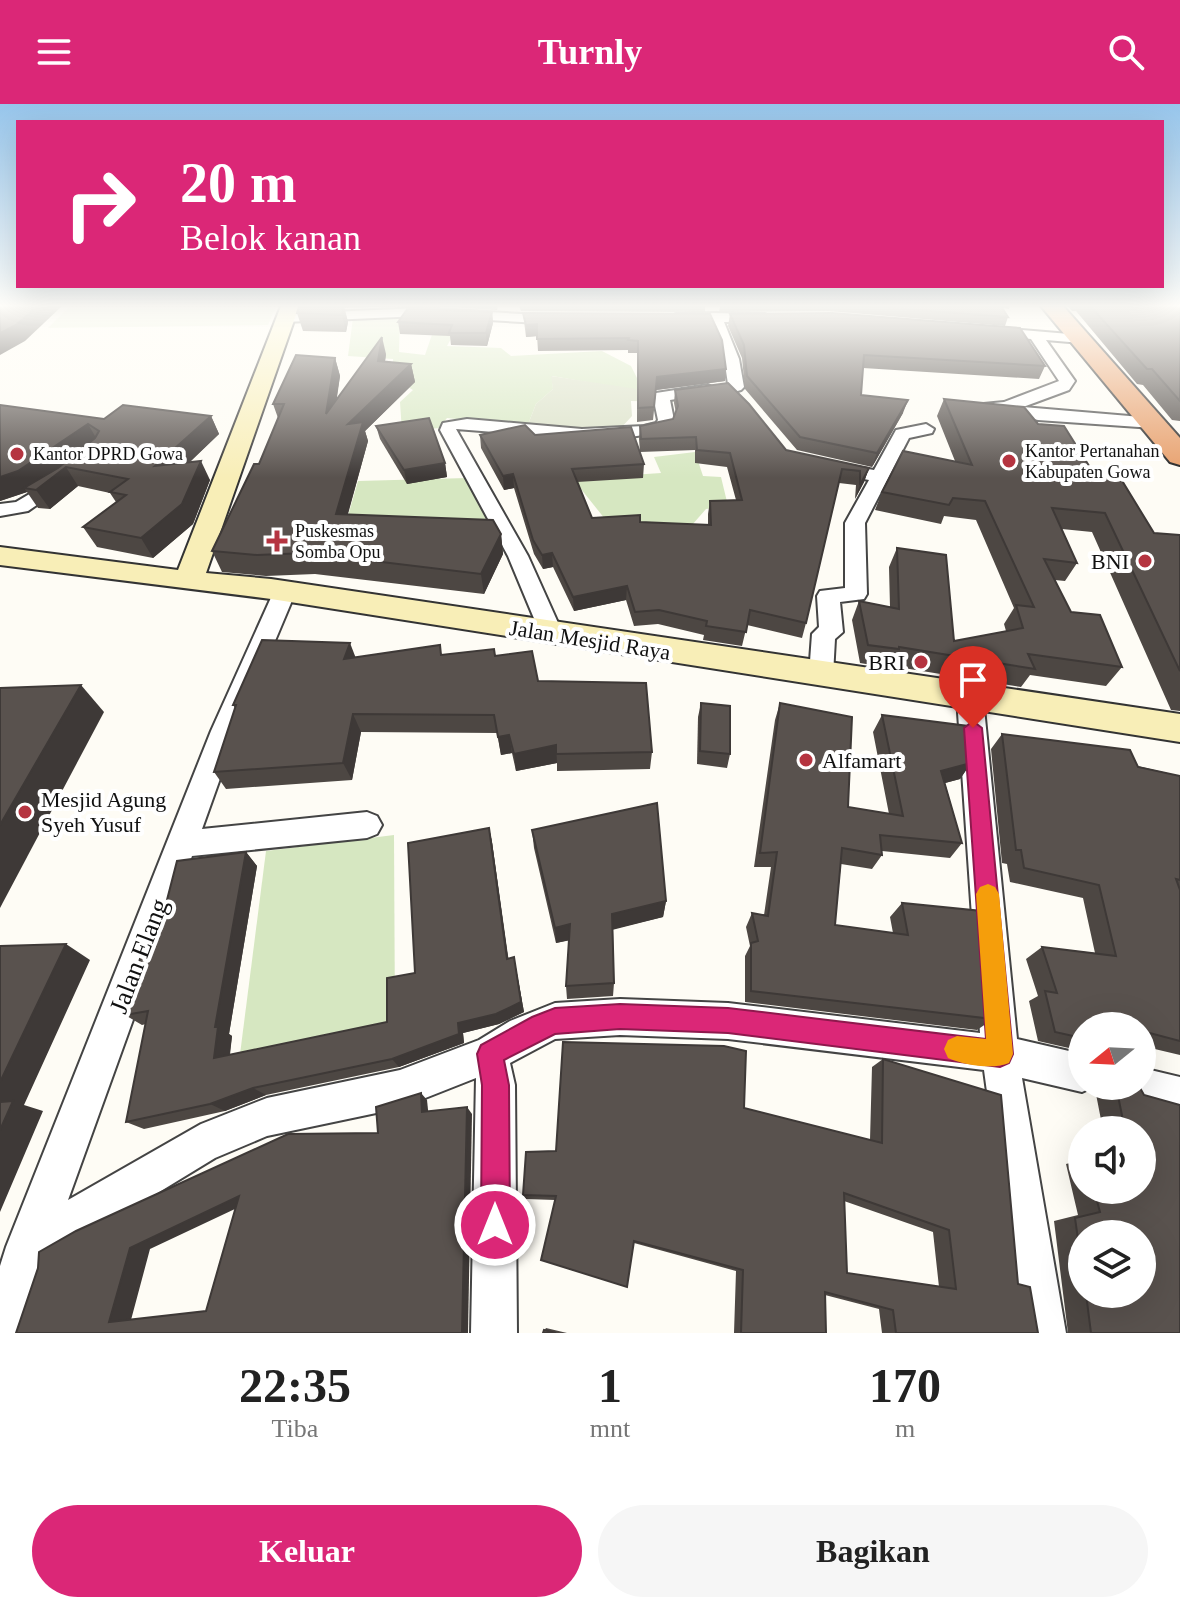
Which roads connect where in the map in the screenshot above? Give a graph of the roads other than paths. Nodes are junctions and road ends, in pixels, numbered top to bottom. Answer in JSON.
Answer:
{"nodes":[{"id":1,"x":269,"y":363,"type":"edge"},
{"id":2,"x":733,"y":363,"type":"edge"},
{"id":3,"x":1055,"y":363,"type":"edge"},
{"id":4,"x":1099,"y":363,"type":"edge"},
{"id":5,"x":731,"y":388,"type":"junction"},
{"id":6,"x":747,"y":404,"type":"edge"},
{"id":7,"x":1006,"y":407,"type":"junction"},
{"id":8,"x":960,"y":409,"type":"edge"},
{"id":9,"x":1143,"y":423,"type":"junction"},
{"id":10,"x":926,"y":429,"type":"dead end"},
{"id":11,"x":1180,"y":456,"type":"edge"},
{"id":12,"x":818,"y":465,"type":"edge"},
{"id":13,"x":75,"y":469,"type":"edge"},
{"id":14,"x":881,"y":477,"type":"junction"},
{"id":15,"x":0,"y":510,"type":"edge"},
{"id":16,"x":0,"y":556,"type":"edge"},
{"id":17,"x":189,"y":579,"type":"junction"},
{"id":18,"x":285,"y":591,"type":"junction"},
{"id":19,"x":551,"y":634,"type":"junction"},
{"id":20,"x":821,"y":675,"type":"junction"},
{"id":21,"x":970,"y":698,"type":"junction"},
{"id":22,"x":1180,"y":728,"type":"edge"},
{"id":23,"x":367,"y":825,"type":"dead end"},
{"id":24,"x":182,"y":844,"type":"junction"},
{"id":25,"x":490,"y":1054,"type":"junction"},
{"id":26,"x":1000,"y":1054,"type":"junction"},
{"id":27,"x":1068,"y":1070,"type":"edge"},
{"id":28,"x":1156,"y":1090,"type":"edge"},
{"id":29,"x":1180,"y":1096,"type":"edge"},
{"id":30,"x":28,"y":1247,"type":"junction"},
{"id":31,"x":0,"y":1324,"type":"edge"},
{"id":32,"x":494,"y":1333,"type":"edge"},
{"id":33,"x":1043,"y":1333,"type":"edge"}],
"edges":[{"from":1,"to":17,"type":"street"},
{"from":2,"to":5,"type":"street"},
{"from":3,"to":7,"type":"street"},
{"from":4,"to":9,"type":"highway"},
{"from":5,"to":6,"type":"street"},
{"from":5,"to":19,"type":"street"},
{"from":7,"to":8,"type":"street"},
{"from":7,"to":9,"type":"street"},
{"from":9,"to":11,"type":"highway"},
{"from":10,"to":14,"type":"street"},
{"from":12,"to":14,"type":"street"},
{"from":13,"to":15,"type":"street"},
{"from":14,"to":20,"type":"street"},
{"from":16,"to":17,"type":"street","name":"Jalan Mesjid Raya"},
{"from":17,"to":18,"type":"street","name":"Jalan Mesjid Raya"},
{"from":18,"to":19,"type":"street","name":"Jalan Mesjid Raya"},
{"from":18,"to":24,"type":"street","name":"Jalan Elang"},
{"from":19,"to":20,"type":"street","name":"Jalan Mesjid Raya"},
{"from":20,"to":21,"type":"street","name":"Jalan Mesjid Raya"},
{"from":21,"to":22,"type":"street","name":"Jalan Mesjid Raya"},
{"from":21,"to":26,"type":"street"},
{"from":23,"to":24,"type":"street"},
{"from":24,"to":30,"type":"street","name":"Jalan Elang"},
{"from":25,"to":26,"type":"street"},
{"from":25,"to":30,"type":"street"},
{"from":25,"to":32,"type":"street"},
{"from":26,"to":27,"type":"street"},
{"from":26,"to":33,"type":"street"},
{"from":28,"to":29,"type":"street"},
{"from":30,"to":31,"type":"street","name":"Jalan Elang"}]}
